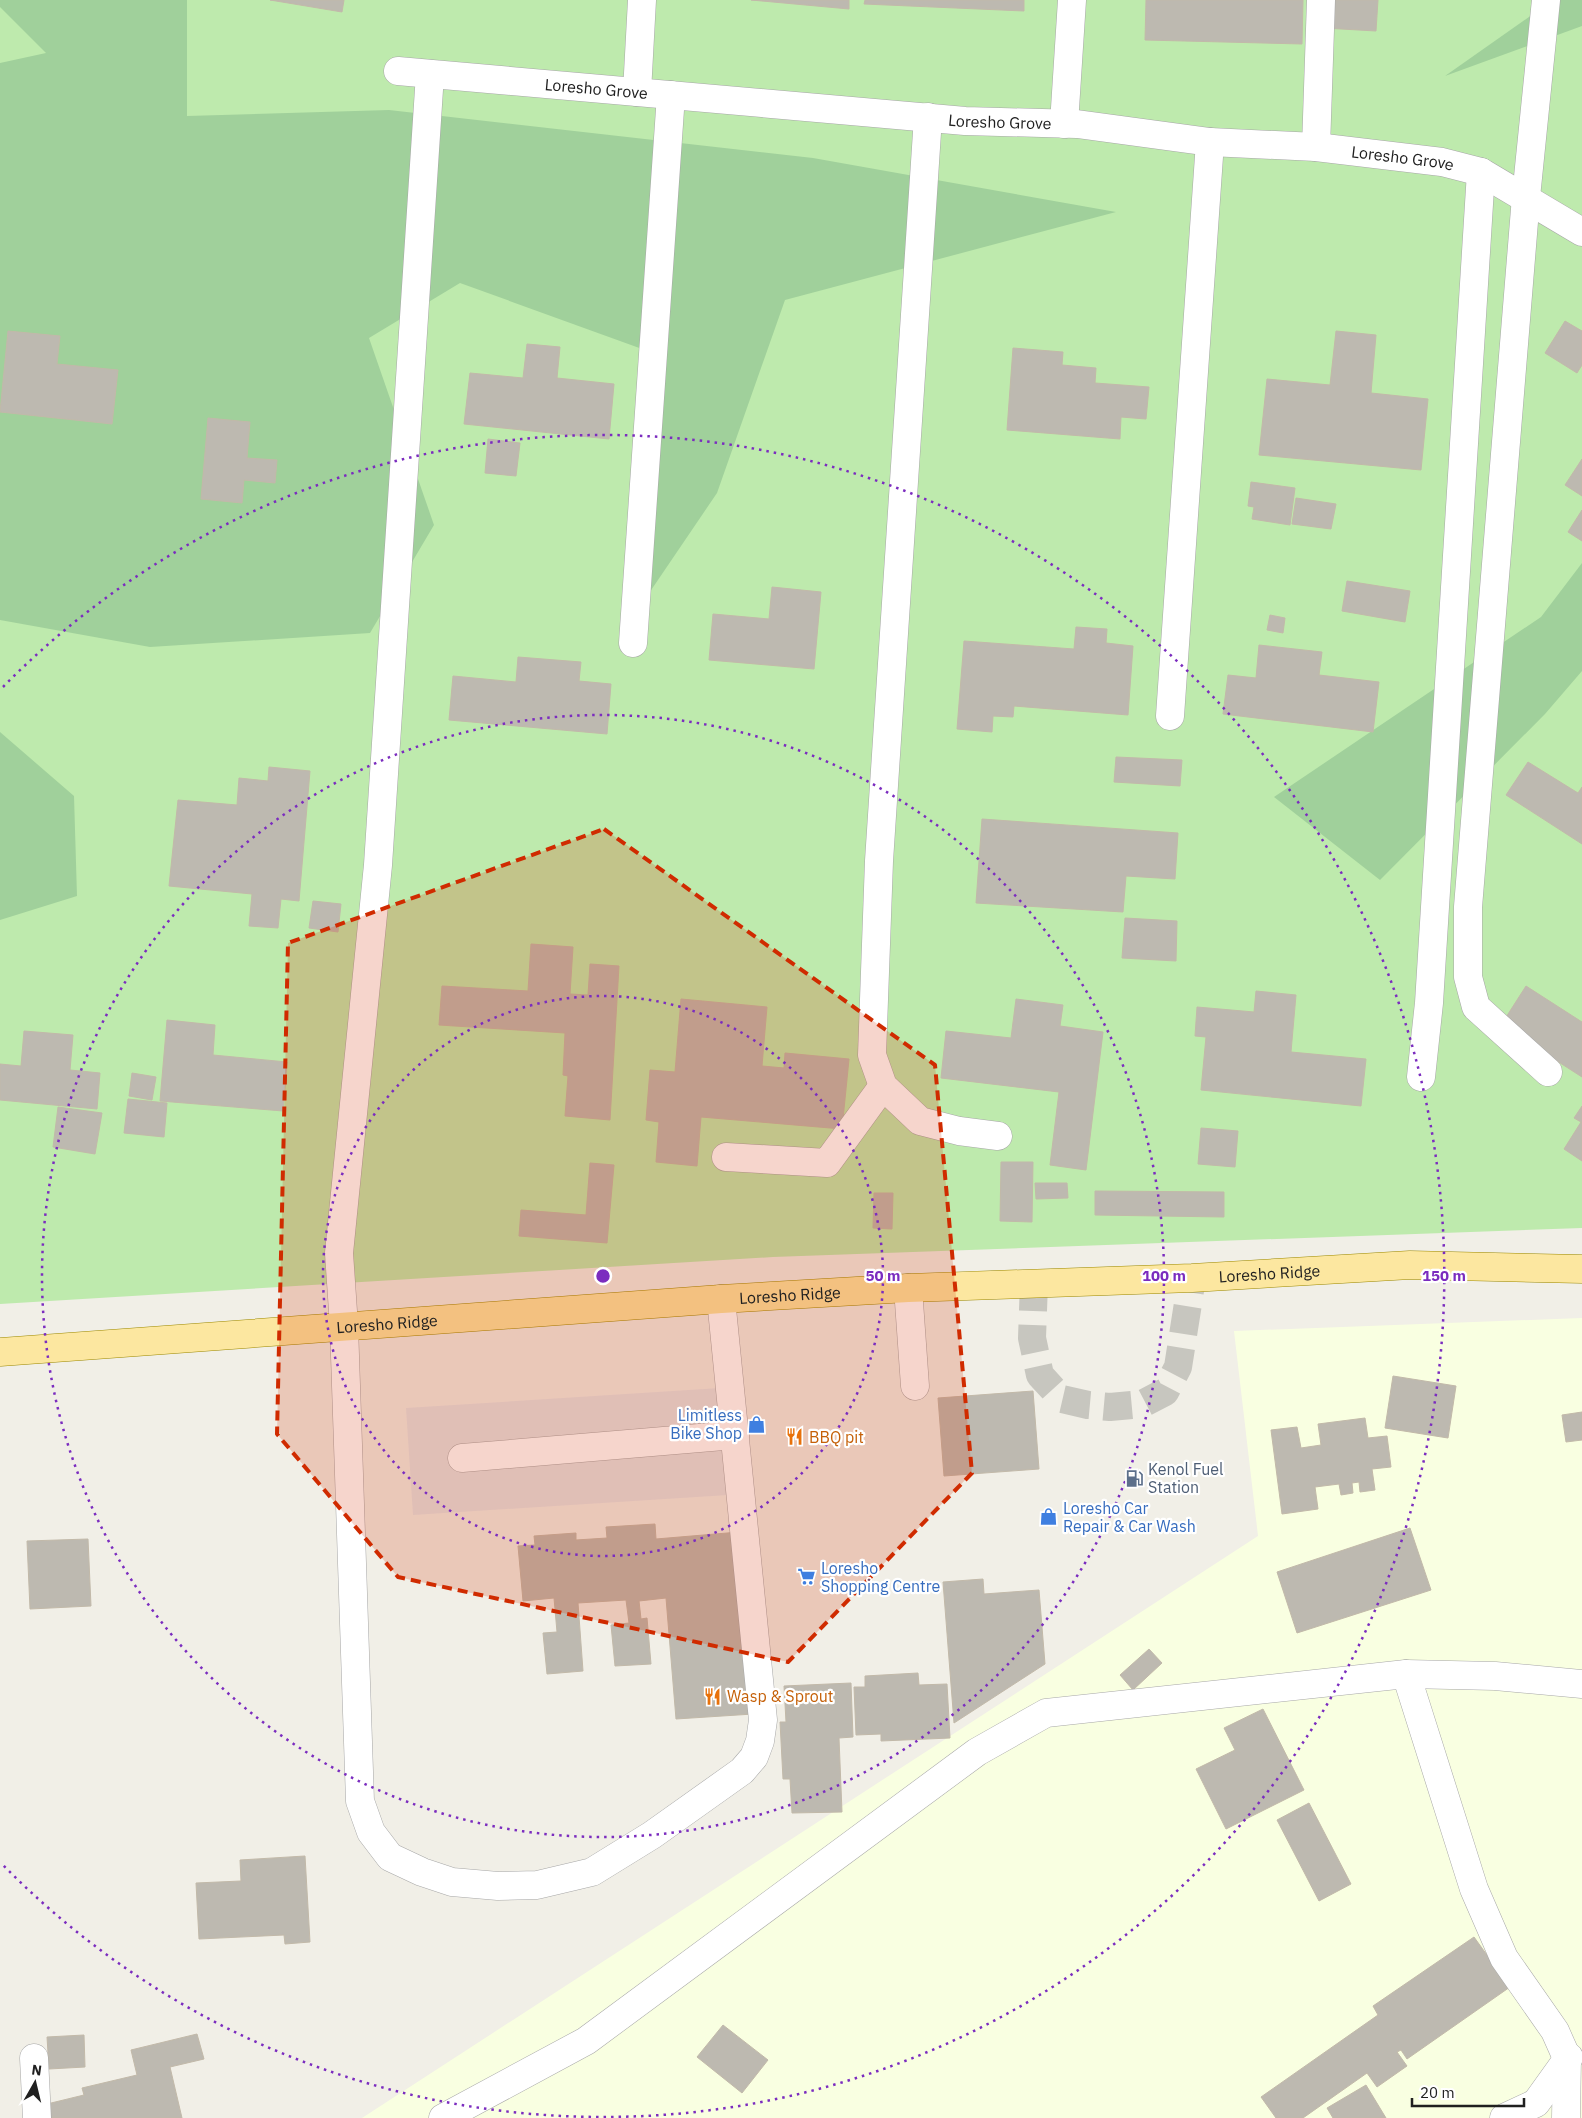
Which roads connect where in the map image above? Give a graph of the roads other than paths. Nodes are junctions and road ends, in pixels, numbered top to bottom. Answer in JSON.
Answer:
{"nodes":[{"id":1,"x":642,"y":0,"type":"edge"},
{"id":2,"x":1072,"y":0,"type":"edge"},
{"id":3,"x":1084,"y":0,"type":"edge"},
{"id":4,"x":1321,"y":0,"type":"edge"},
{"id":5,"x":1546,"y":0,"type":"edge"},
{"id":6,"x":398,"y":71,"type":"dead end"},
{"id":7,"x":430,"y":74,"type":"junction"},
{"id":8,"x":637,"y":92,"type":"junction"},
{"id":9,"x":672,"y":94,"type":"junction"},
{"id":10,"x":928,"y":117,"type":"junction"},
{"id":11,"x":1071,"y":124,"type":"junction"},
{"id":12,"x":1210,"y":142,"type":"junction"},
{"id":13,"x":1316,"y":147,"type":"junction"},
{"id":14,"x":1481,"y":172,"type":"junction"},
{"id":15,"x":1526,"y":197,"type":"junction"},
{"id":16,"x":1582,"y":232,"type":"edge"},
{"id":17,"x":633,"y":643,"type":"dead end"},
{"id":18,"x":1170,"y":716,"type":"dead end"},
{"id":19,"x":1548,"y":1072,"type":"dead end"},
{"id":20,"x":1421,"y":1076,"type":"dead end"},
{"id":21,"x":882,"y":1086,"type":"junction"},
{"id":22,"x":998,"y":1136,"type":"dead end"},
{"id":23,"x":726,"y":1157,"type":"dead end"},
{"id":24,"x":1582,"y":1269,"type":"edge"},
{"id":25,"x":908,"y":1288,"type":"junction"},
{"id":26,"x":722,"y":1299,"type":"junction"},
{"id":27,"x":344,"y":1326,"type":"junction"},
{"id":28,"x":0,"y":1352,"type":"edge"},
{"id":29,"x":915,"y":1386,"type":"dead end"},
{"id":30,"x":735,"y":1435,"type":"junction"},
{"id":31,"x":462,"y":1458,"type":"dead end"},
{"id":32,"x":1406,"y":1674,"type":"junction"},
{"id":33,"x":1582,"y":1684,"type":"edge"},
{"id":34,"x":1575,"y":2052,"type":"edge"},
{"id":35,"x":34,"y":2058,"type":"dead end"},
{"id":36,"x":37,"y":2118,"type":"edge"},
{"id":37,"x":443,"y":2118,"type":"edge"},
{"id":38,"x":1504,"y":2118,"type":"edge"},
{"id":39,"x":1566,"y":2118,"type":"edge"}],
"edges":[{"from":1,"to":8,"type":"street"},
{"from":2,"to":11,"type":"street"},
{"from":3,"to":11,"type":"street"},
{"from":4,"to":13,"type":"street"},
{"from":5,"to":15,"type":"street"},
{"from":6,"to":7,"type":"street","name":"Loresho Grove"},
{"from":7,"to":8,"type":"street","name":"Loresho Grove"},
{"from":7,"to":27,"type":"street"},
{"from":8,"to":9,"type":"street","name":"Loresho Grove"},
{"from":9,"to":10,"type":"street","name":"Loresho Grove"},
{"from":9,"to":17,"type":"street"},
{"from":10,"to":11,"type":"street","name":"Loresho Grove"},
{"from":10,"to":21,"type":"street"},
{"from":11,"to":12,"type":"street","name":"Loresho Grove"},
{"from":12,"to":13,"type":"street","name":"Loresho Grove"},
{"from":12,"to":18,"type":"street"},
{"from":13,"to":14,"type":"street","name":"Loresho Grove"},
{"from":14,"to":15,"type":"street","name":"Loresho Grove"},
{"from":14,"to":20,"type":"street"},
{"from":15,"to":16,"type":"street","name":"Loresho Grove"},
{"from":15,"to":19,"type":"street"},
{"from":21,"to":22,"type":"street"},
{"from":21,"to":23,"type":"street"},
{"from":24,"to":25,"type":"main road","name":"Loresho Ridge"},
{"from":25,"to":26,"type":"main road","name":"Loresho Ridge"},
{"from":25,"to":29,"type":"street"},
{"from":26,"to":27,"type":"main road","name":"Loresho Ridge"},
{"from":26,"to":30,"type":"street"},
{"from":27,"to":28,"type":"main road","name":"Loresho Ridge"},
{"from":27,"to":30,"type":"street"},
{"from":30,"to":31,"type":"street"},
{"from":32,"to":33,"type":"street"},
{"from":32,"to":34,"type":"street"},
{"from":32,"to":37,"type":"street"},
{"from":34,"to":38,"type":"street"},
{"from":34,"to":39,"type":"street"},
{"from":35,"to":36,"type":"street"}]}
